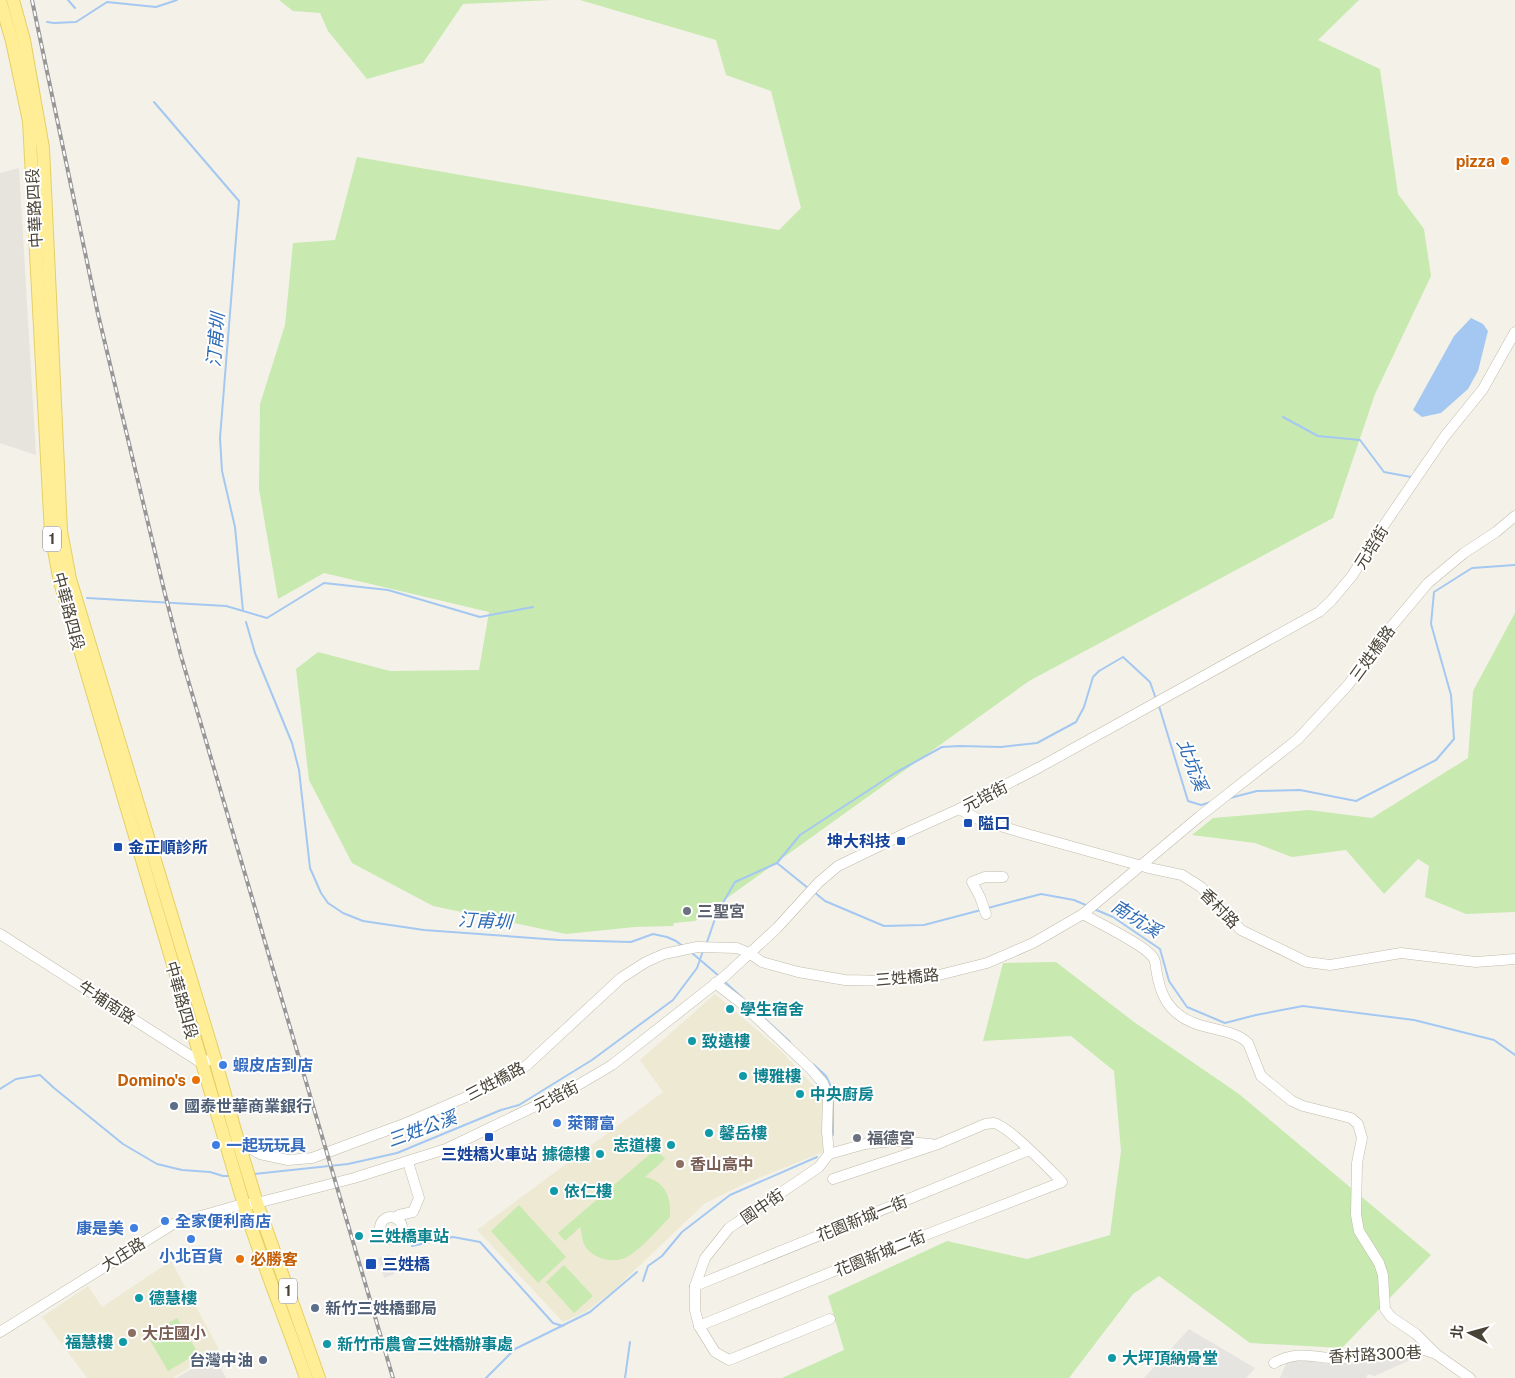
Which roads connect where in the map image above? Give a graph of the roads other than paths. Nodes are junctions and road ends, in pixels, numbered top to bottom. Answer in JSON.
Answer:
{"nodes":[{"id":1,"x":0,"y":0,"type":"edge"},
{"id":2,"x":13,"y":0,"type":"edge"},
{"id":3,"x":1515,"y":332,"type":"edge"},
{"id":4,"x":1515,"y":516,"type":"edge"},
{"id":5,"x":56,"y":533,"type":"junction"},
{"id":6,"x":960,"y":809,"type":"junction"},
{"id":7,"x":1141,"y":866,"type":"junction"},
{"id":8,"x":1003,"y":877,"type":"dead end"},
{"id":9,"x":986,"y":914,"type":"dead end"},
{"id":10,"x":1083,"y":914,"type":"junction"},
{"id":11,"x":0,"y":934,"type":"edge"},
{"id":12,"x":749,"y":953,"type":"junction"},
{"id":13,"x":1515,"y":959,"type":"edge"},
{"id":14,"x":715,"y":983,"type":"junction"},
{"id":15,"x":215,"y":1059,"type":"junction"},
{"id":16,"x":200,"y":1062,"type":"junction"},
{"id":17,"x":233,"y":1143,"type":"junction"},
{"id":18,"x":938,"y":1144,"type":"junction"},
{"id":19,"x":1029,"y":1150,"type":"junction"},
{"id":20,"x":829,"y":1154,"type":"junction"},
{"id":21,"x":408,"y":1162,"type":"junction"},
{"id":22,"x":833,"y":1179,"type":"dead end"},
{"id":23,"x":257,"y":1203,"type":"junction"},
{"id":24,"x":244,"y":1205,"type":"junction"},
{"id":25,"x":397,"y":1218,"type":"dead end"},
{"id":26,"x":695,"y":1286,"type":"junction"},
{"id":27,"x":830,"y":1319,"type":"dead end"},
{"id":28,"x":699,"y":1326,"type":"junction"},
{"id":29,"x":0,"y":1332,"type":"edge"},
{"id":30,"x":1416,"y":1334,"type":"junction"},
{"id":31,"x":1406,"y":1351,"type":"junction"},
{"id":32,"x":1436,"y":1354,"type":"junction"},
{"id":33,"x":1274,"y":1363,"type":"dead end"},
{"id":34,"x":306,"y":1378,"type":"edge"},
{"id":35,"x":319,"y":1378,"type":"edge"},
{"id":36,"x":1470,"y":1378,"type":"edge"}],
"edges":[{"from":1,"to":5,"type":"main road","name":"中華路四段","number":"1"},
{"from":2,"to":5,"type":"main road","name":"中華路四段","number":"1"},
{"from":3,"to":6,"type":"street","name":"元培街"},
{"from":4,"to":7,"type":"street","name":"三姓橋路"},
{"from":5,"to":15,"type":"main road","name":"中華路四段","number":"1"},
{"from":5,"to":16,"type":"main road","name":"中華路四段","number":"1"},
{"from":6,"to":7,"type":"street","name":"香村路"},
{"from":6,"to":12,"type":"street","name":"元培街"},
{"from":7,"to":10,"type":"street","name":"三姓橋路"},
{"from":7,"to":13,"type":"street","name":"香村路"},
{"from":8,"to":9,"type":"street"},
{"from":10,"to":12,"type":"street","name":"三姓橋路"},
{"from":10,"to":30,"type":"street"},
{"from":11,"to":16,"type":"street","name":"牛埔南路"},
{"from":12,"to":14,"type":"street","name":"元培街"},
{"from":12,"to":17,"type":"street","name":"三姓橋路"},
{"from":14,"to":20,"type":"street"},
{"from":14,"to":21,"type":"street","name":"元培街"},
{"from":15,"to":16,"type":"street"},
{"from":15,"to":17,"type":"main road","name":"中華路四段","number":"1"},
{"from":16,"to":17,"type":"main road","name":"中華路四段","number":"1"},
{"from":17,"to":23,"type":"main road","number":"1"},
{"from":17,"to":24,"type":"main road","number":"1"},
{"from":18,"to":19,"type":"street"},
{"from":18,"to":20,"type":"street"},
{"from":18,"to":22,"type":"street"},
{"from":19,"to":26,"type":"street","name":"花園新城一街"},
{"from":19,"to":28,"type":"street","name":"花園新城二街"},
{"from":20,"to":26,"type":"street","name":"國中街"},
{"from":21,"to":23,"type":"street","name":"元培街"},
{"from":21,"to":25,"type":"street"},
{"from":23,"to":24,"type":"street","name":"大庄路"},
{"from":23,"to":35,"type":"main road","number":"1"},
{"from":24,"to":29,"type":"street","name":"大庄路"},
{"from":24,"to":34,"type":"main road","number":"1"},
{"from":26,"to":28,"type":"street","name":"國中街"},
{"from":27,"to":28,"type":"street","name":"國中街"},
{"from":30,"to":31,"type":"street"},
{"from":30,"to":32,"type":"street"},
{"from":31,"to":32,"type":"street","name":"香村路300巷"},
{"from":31,"to":33,"type":"street","name":"香村路300巷"},
{"from":32,"to":36,"type":"street","name":"香村路300巷"}]}
